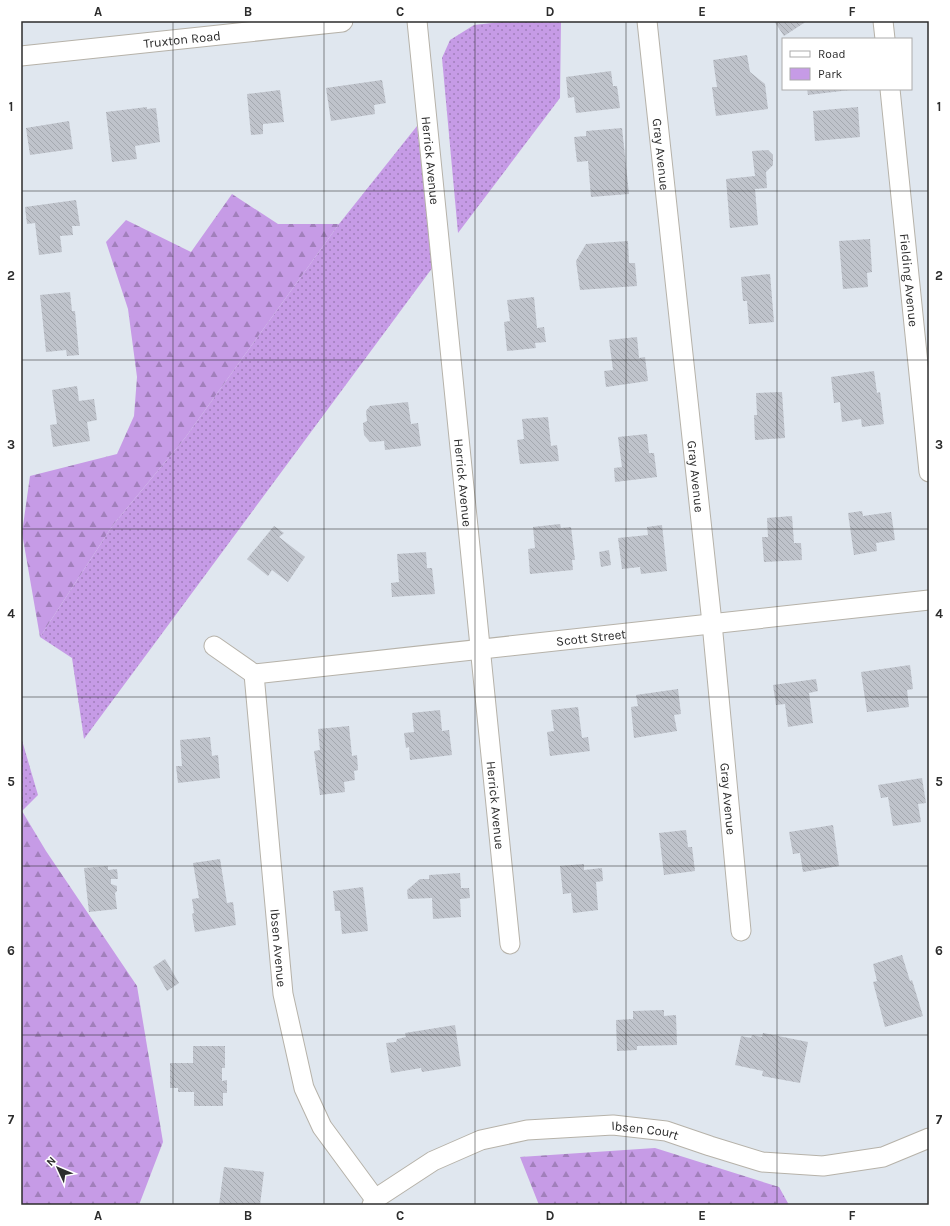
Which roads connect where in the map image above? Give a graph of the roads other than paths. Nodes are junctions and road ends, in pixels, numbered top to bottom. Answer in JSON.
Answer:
{"nodes":[{"id":1,"x":346,"y":21,"type":"edge"},
{"id":2,"x":417,"y":21,"type":"edge"},
{"id":3,"x":648,"y":21,"type":"edge"},
{"id":4,"x":883,"y":21,"type":"edge"},
{"id":5,"x":885,"y":38,"type":"edge"},
{"id":6,"x":21,"y":56,"type":"edge"},
{"id":7,"x":890,"y":90,"type":"edge"},
{"id":8,"x":924,"y":363,"type":"edge"},
{"id":9,"x":929,"y":472,"type":"edge"},
{"id":10,"x":929,"y":600,"type":"edge"},
{"id":11,"x":712,"y":623,"type":"junction"},
{"id":12,"x":214,"y":646,"type":"dead end"},
{"id":13,"x":481,"y":650,"type":"junction"},
{"id":14,"x":254,"y":674,"type":"junction"},
{"id":15,"x":741,"y":931,"type":"dead end"},
{"id":16,"x":510,"y":944,"type":"dead end"},
{"id":17,"x":929,"y":1138,"type":"edge"},
{"id":18,"x":374,"y":1202,"type":"edge"}],
"edges":[{"from":1,"to":6,"type":"street","name":"Truxton Road"},
{"from":2,"to":13,"type":"street","name":"Herrick Avenue"},
{"from":3,"to":11,"type":"street","name":"Gray Avenue"},
{"from":4,"to":5,"type":"street"},
{"from":7,"to":8,"type":"street","name":"Fielding Avenue"},
{"from":8,"to":9,"type":"street","name":"Fielding Avenue"},
{"from":10,"to":11,"type":"street","name":"Scott Street"},
{"from":11,"to":13,"type":"street","name":"Scott Street"},
{"from":11,"to":15,"type":"street","name":"Gray Avenue"},
{"from":12,"to":14,"type":"street"},
{"from":13,"to":14,"type":"street","name":"Scott Street"},
{"from":13,"to":16,"type":"street","name":"Herrick Avenue"},
{"from":14,"to":18,"type":"street","name":"Ibsen Avenue"},
{"from":17,"to":18,"type":"street","name":"Ibsen Court"}]}
